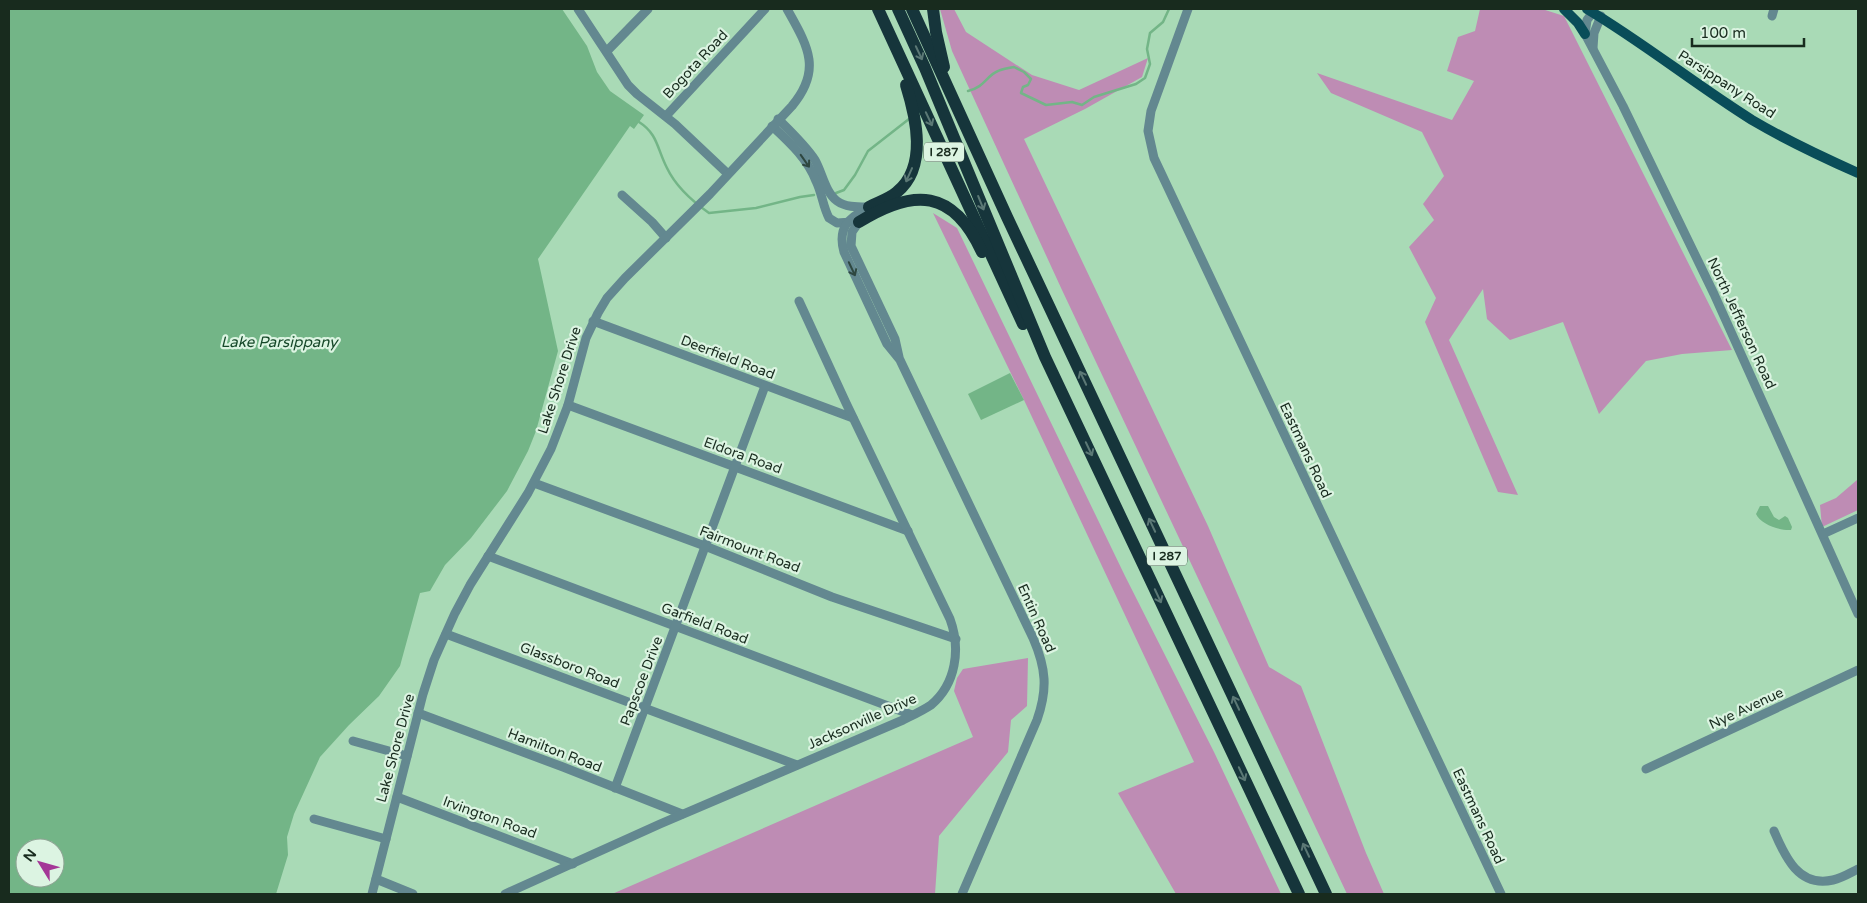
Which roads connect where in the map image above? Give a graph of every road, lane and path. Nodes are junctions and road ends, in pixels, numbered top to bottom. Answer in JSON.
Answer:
{"nodes":[{"id":1,"x":578,"y":9,"type":"edge"},
{"id":2,"x":648,"y":9,"type":"edge"},
{"id":3,"x":765,"y":9,"type":"edge"},
{"id":4,"x":787,"y":9,"type":"edge"},
{"id":5,"x":878,"y":9,"type":"edge"},
{"id":6,"x":898,"y":9,"type":"edge"},
{"id":7,"x":912,"y":9,"type":"edge"},
{"id":8,"x":933,"y":9,"type":"edge"},
{"id":9,"x":1188,"y":9,"type":"edge"},
{"id":10,"x":1564,"y":9,"type":"edge"},
{"id":11,"x":1593,"y":12,"type":"edge"},
{"id":12,"x":887,"y":28,"type":"junction"},
{"id":13,"x":1585,"y":34,"type":"junction"},
{"id":14,"x":1593,"y":48,"type":"junction"},
{"id":15,"x":607,"y":51,"type":"junction"},
{"id":16,"x":949,"y":92,"type":"junction"},
{"id":17,"x":666,"y":116,"type":"junction"},
{"id":18,"x":775,"y":123,"type":"junction"},
{"id":19,"x":1858,"y":173,"type":"edge"},
{"id":20,"x":728,"y":174,"type":"junction"},
{"id":21,"x":622,"y":196,"type":"dead end"},
{"id":22,"x":869,"y":207,"type":"junction"},
{"id":23,"x":853,"y":222,"type":"junction"},
{"id":24,"x":666,"y":238,"type":"junction"},
{"id":25,"x":1002,"y":276,"type":"junction"},
{"id":26,"x":799,"y":300,"type":"dead end"},
{"id":27,"x":593,"y":321,"type":"junction"},
{"id":28,"x":1045,"y":358,"type":"junction"},
{"id":29,"x":765,"y":386,"type":"junction"},
{"id":30,"x":568,"y":405,"type":"junction"},
{"id":31,"x":853,"y":418,"type":"junction"},
{"id":32,"x":735,"y":466,"type":"junction"},
{"id":33,"x":534,"y":483,"type":"junction"},
{"id":34,"x":1858,"y":518,"type":"edge"},
{"id":35,"x":908,"y":531,"type":"junction"},
{"id":36,"x":1822,"y":534,"type":"junction"},
{"id":37,"x":705,"y":546,"type":"junction"},
{"id":38,"x":488,"y":556,"type":"junction"},
{"id":39,"x":1858,"y":614,"type":"edge"},
{"id":40,"x":676,"y":626,"type":"junction"},
{"id":41,"x":446,"y":634,"type":"junction"},
{"id":42,"x":956,"y":639,"type":"junction"},
{"id":43,"x":1858,"y":670,"type":"edge"},
{"id":44,"x":645,"y":708,"type":"junction"},
{"id":45,"x":418,"y":713,"type":"junction"},
{"id":46,"x":912,"y":716,"type":"junction"},
{"id":47,"x":353,"y":740,"type":"dead end"},
{"id":48,"x":407,"y":756,"type":"junction"},
{"id":49,"x":797,"y":765,"type":"junction"},
{"id":50,"x":1646,"y":769,"type":"dead end"},
{"id":51,"x":615,"y":788,"type":"junction"},
{"id":52,"x":397,"y":796,"type":"junction"},
{"id":53,"x":682,"y":814,"type":"junction"},
{"id":54,"x":314,"y":819,"type":"dead end"},
{"id":55,"x":1774,"y":831,"type":"dead end"},
{"id":56,"x":386,"y":839,"type":"junction"},
{"id":57,"x":573,"y":864,"type":"junction"},
{"id":58,"x":1858,"y":869,"type":"edge"},
{"id":59,"x":376,"y":879,"type":"junction"},
{"id":60,"x":372,"y":894,"type":"edge"},
{"id":61,"x":413,"y":894,"type":"edge"},
{"id":62,"x":505,"y":894,"type":"edge"},
{"id":63,"x":962,"y":894,"type":"edge"},
{"id":64,"x":1299,"y":894,"type":"edge"},
{"id":65,"x":1326,"y":894,"type":"edge"},
{"id":66,"x":1501,"y":894,"type":"edge"}],
"edges":[{"from":1,"to":15,"type":"street"},
{"from":2,"to":15,"type":"street"},
{"from":3,"to":17,"type":"street","name":"Bogota Road"},
{"from":4,"to":18,"type":"street","name":"Lake Shore Drive"},
{"from":5,"to":12,"type":"highway","number":"I 287"},
{"from":6,"to":28,"type":"highway","one_way":true},
{"from":7,"to":16,"type":"highway","number":"I 287"},
{"from":8,"to":16,"type":"highway"},
{"from":9,"to":66,"type":"street","name":"Eastmans Road"},
{"from":10,"to":13,"type":"main road"},
{"from":11,"to":13,"type":"street"},
{"from":11,"to":14,"type":"street"},
{"from":11,"to":19,"type":"main road","name":"Parsippany Road"},
{"from":12,"to":22,"type":"highway","one_way":true},
{"from":12,"to":25,"type":"highway","number":"I 287","one_way":true},
{"from":13,"to":14,"type":"street","name":"North Jefferson Road"},
{"from":14,"to":36,"type":"street","name":"North Jefferson Road"},
{"from":15,"to":17,"type":"street"},
{"from":65,"to":16,"type":"highway","number":"I 287","one_way":true},
{"from":17,"to":20,"type":"street"},
{"from":18,"to":20,"type":"street","name":"Lake Shore Drive"},
{"from":18,"to":22,"type":"street"},
{"from":18,"to":23,"type":"street","one_way":true},
{"from":20,"to":24,"type":"street","name":"Lake Shore Drive"},
{"from":21,"to":24,"type":"street"},
{"from":22,"to":23,"type":"street"},
{"from":23,"to":25,"type":"highway"},
{"from":23,"to":63,"type":"street","name":"Entin Road"},
{"from":24,"to":27,"type":"street","name":"Lake Shore Drive"},
{"from":25,"to":28,"type":"highway","number":"I 287"},
{"from":26,"to":31,"type":"street","name":"Jacksonville Drive"},
{"from":27,"to":29,"type":"street","name":"Deerfield Road"},
{"from":27,"to":30,"type":"street","name":"Lake Shore Drive"},
{"from":28,"to":64,"type":"highway","number":"I 287","one_way":true},
{"from":29,"to":31,"type":"street","name":"Deerfield Road"},
{"from":29,"to":32,"type":"street","name":"Papscoe Drive"},
{"from":30,"to":32,"type":"street","name":"Eldora Road"},
{"from":30,"to":33,"type":"street","name":"Lake Shore Drive"},
{"from":31,"to":35,"type":"street","name":"Jacksonville Drive"},
{"from":32,"to":35,"type":"street","name":"Eldora Road"},
{"from":32,"to":37,"type":"street","name":"Papscoe Drive"},
{"from":33,"to":37,"type":"street","name":"Fairmount Road"},
{"from":33,"to":38,"type":"street","name":"Lake Shore Drive"},
{"from":34,"to":36,"type":"street"},
{"from":35,"to":42,"type":"street","name":"Jacksonville Drive"},
{"from":36,"to":39,"type":"street","name":"North Jefferson Road"},
{"from":37,"to":40,"type":"street","name":"Papscoe Drive"},
{"from":37,"to":42,"type":"street","name":"Fairmount Road"},
{"from":38,"to":40,"type":"street","name":"Garfield Road"},
{"from":38,"to":41,"type":"street","name":"Lake Shore Drive"},
{"from":40,"to":44,"type":"street","name":"Papscoe Drive"},
{"from":40,"to":46,"type":"street","name":"Garfield Road"},
{"from":41,"to":44,"type":"street","name":"Glassboro Road"},
{"from":41,"to":45,"type":"street","name":"Lake Shore Drive"},
{"from":42,"to":46,"type":"street","name":"Jacksonville Drive"},
{"from":43,"to":50,"type":"street","name":"Nye Avenue"},
{"from":44,"to":49,"type":"street","name":"Glassboro Road"},
{"from":44,"to":51,"type":"street","name":"Papscoe Drive"},
{"from":45,"to":48,"type":"street","name":"Lake Shore Drive"},
{"from":45,"to":51,"type":"street","name":"Hamilton Road"},
{"from":46,"to":49,"type":"street","name":"Jacksonville Drive"},
{"from":47,"to":48,"type":"street"},
{"from":48,"to":52,"type":"street","name":"Lake Shore Drive"},
{"from":49,"to":53,"type":"street","name":"Jacksonville Drive"},
{"from":51,"to":53,"type":"street","name":"Hamilton Road"},
{"from":52,"to":56,"type":"street","name":"Lake Shore Drive"},
{"from":52,"to":57,"type":"street","name":"Irvington Road"},
{"from":53,"to":57,"type":"street","name":"Jacksonville Drive"},
{"from":54,"to":56,"type":"street"},
{"from":55,"to":58,"type":"street"},
{"from":56,"to":59,"type":"street","name":"Lake Shore Drive"},
{"from":57,"to":62,"type":"street","name":"Jacksonville Drive"},
{"from":59,"to":60,"type":"street","name":"Lake Shore Drive"},
{"from":59,"to":61,"type":"street"}]}
